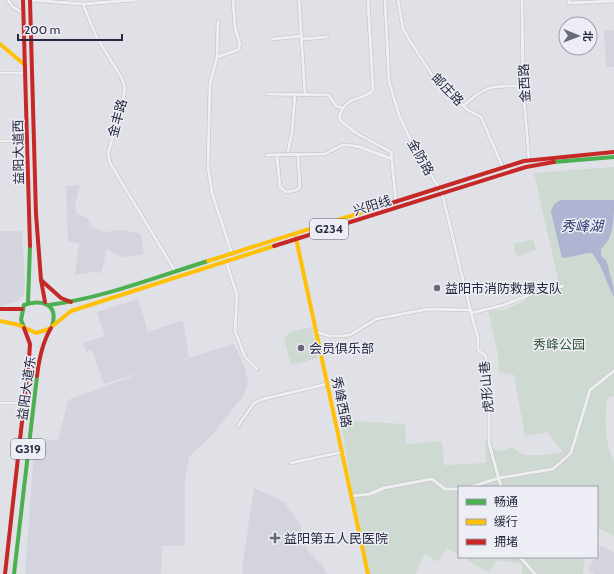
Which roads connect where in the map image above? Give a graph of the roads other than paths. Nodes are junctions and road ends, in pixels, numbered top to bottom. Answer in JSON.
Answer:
{"nodes":[{"id":1,"x":8,"y":0,"type":"edge"},
{"id":2,"x":23,"y":0,"type":"edge"},
{"id":3,"x":30,"y":0,"type":"edge"},
{"id":4,"x":135,"y":0,"type":"edge"},
{"id":5,"x":233,"y":0,"type":"edge"},
{"id":6,"x":299,"y":0,"type":"edge"},
{"id":7,"x":368,"y":0,"type":"edge"},
{"id":8,"x":385,"y":0,"type":"edge"},
{"id":9,"x":398,"y":0,"type":"edge"},
{"id":10,"x":522,"y":0,"type":"edge"},
{"id":11,"x":569,"y":0,"type":"edge"},
{"id":12,"x":614,"y":1,"type":"edge"},
{"id":13,"x":76,"y":2,"type":"edge"},
{"id":14,"x":83,"y":4,"type":"junction"},
{"id":15,"x":24,"y":14,"type":"junction"},
{"id":16,"x":218,"y":21,"type":"dead end"},
{"id":17,"x":327,"y":37,"type":"dead end"},
{"id":18,"x":302,"y":38,"type":"junction"},
{"id":19,"x":272,"y":39,"type":"dead end"},
{"id":20,"x":0,"y":44,"type":"edge"},
{"id":21,"x":217,"y":57,"type":"junction"},
{"id":22,"x":25,"y":65,"type":"junction"},
{"id":23,"x":0,"y":73,"type":"edge"},
{"id":24,"x":26,"y":73,"type":"junction"},
{"id":25,"x":523,"y":86,"type":"junction"},
{"id":26,"x":267,"y":94,"type":"dead end"},
{"id":27,"x":295,"y":95,"type":"junction"},
{"id":28,"x":304,"y":95,"type":"junction"},
{"id":29,"x":463,"y":106,"type":"junction"},
{"id":30,"x":343,"y":108,"type":"junction"},
{"id":31,"x":0,"y":141,"type":"edge"},
{"id":32,"x":27,"y":141,"type":"junction"},
{"id":33,"x":288,"y":151,"type":"dead end"},
{"id":34,"x":614,"y":152,"type":"edge"},
{"id":35,"x":266,"y":155,"type":"dead end"},
{"id":36,"x":298,"y":155,"type":"junction"},
{"id":37,"x":277,"y":156,"type":"junction"},
{"id":38,"x":614,"y":157,"type":"edge"},
{"id":39,"x":392,"y":159,"type":"junction"},
{"id":40,"x":529,"y":160,"type":"junction"},
{"id":41,"x":530,"y":166,"type":"junction"},
{"id":42,"x":504,"y":168,"type":"junction"},
{"id":43,"x":506,"y":173,"type":"junction"},
{"id":44,"x":439,"y":188,"type":"junction"},
{"id":45,"x":442,"y":193,"type":"junction"},
{"id":46,"x":396,"y":202,"type":"junction"},
{"id":47,"x":295,"y":234,"type":"junction"},
{"id":48,"x":296,"y":239,"type":"junction"},
{"id":49,"x":232,"y":254,"type":"junction"},
{"id":50,"x":226,"y":261,"type":"junction"},
{"id":51,"x":175,"y":272,"type":"junction"},
{"id":52,"x":178,"y":276,"type":"junction"},
{"id":53,"x":41,"y":280,"type":"junction"},
{"id":54,"x":563,"y":286,"type":"dead end"},
{"id":55,"x":72,"y":302,"type":"junction"},
{"id":56,"x":28,"y":303,"type":"junction"},
{"id":57,"x":47,"y":304,"type":"junction"},
{"id":58,"x":0,"y":309,"type":"edge"},
{"id":59,"x":22,"y":309,"type":"junction"},
{"id":60,"x":471,"y":312,"type":"junction"},
{"id":61,"x":0,"y":321,"type":"edge"},
{"id":62,"x":52,"y":326,"type":"junction"},
{"id":63,"x":24,"y":328,"type":"junction"},
{"id":64,"x":316,"y":332,"type":"junction"},
{"id":65,"x":257,"y":369,"type":"dead end"},
{"id":66,"x":28,"y":371,"type":"junction"},
{"id":67,"x":614,"y":371,"type":"edge"},
{"id":68,"x":37,"y":372,"type":"junction"},
{"id":69,"x":328,"y":384,"type":"junction"},
{"id":70,"x":0,"y":403,"type":"edge"},
{"id":71,"x":24,"y":403,"type":"junction"},
{"id":72,"x":238,"y":426,"type":"dead end"},
{"id":73,"x":342,"y":452,"type":"junction"},
{"id":74,"x":291,"y":463,"type":"dead end"},
{"id":75,"x":499,"y":478,"type":"junction"},
{"id":76,"x":473,"y":486,"type":"edge"},
{"id":77,"x":501,"y":486,"type":"edge"},
{"id":78,"x":458,"y":489,"type":"edge"},
{"id":79,"x":351,"y":496,"type":"junction"},
{"id":80,"x":521,"y":558,"type":"edge"},
{"id":81,"x":0,"y":563,"type":"edge"},
{"id":82,"x":6,"y":564,"type":"junction"},
{"id":83,"x":5,"y":574,"type":"edge"},
{"id":84,"x":14,"y":574,"type":"edge"},
{"id":85,"x":368,"y":574,"type":"edge"},
{"id":86,"x":535,"y":574,"type":"edge"}],
"edges":[{"from":1,"to":15,"type":"street"},
{"from":2,"to":15,"type":"main road","name":"益阳大道西"},
{"from":3,"to":13,"type":"street"},
{"from":3,"to":53,"type":"main road","name":"益阳大道西"},
{"from":4,"to":14,"type":"street"},
{"from":5,"to":21,"type":"street"},
{"from":6,"to":18,"type":"street"},
{"from":7,"to":30,"type":"street"},
{"from":8,"to":44,"type":"street","name":"金防路"},
{"from":9,"to":29,"type":"street","name":"邮庄路"},
{"from":10,"to":25,"type":"street","name":"金西路"},
{"from":11,"to":12,"type":"street"},
{"from":13,"to":14,"type":"street"},
{"from":14,"to":51,"type":"street","name":"金丰路"},
{"from":15,"to":22,"type":"main road","name":"益阳大道西"},
{"from":16,"to":21,"type":"street"},
{"from":17,"to":18,"type":"street"},
{"from":18,"to":19,"type":"street"},
{"from":18,"to":28,"type":"street"},
{"from":20,"to":22,"type":"main road"},
{"from":21,"to":49,"type":"street"},
{"from":22,"to":24,"type":"main road","name":"益阳大道西"},
{"from":23,"to":24,"type":"street"},
{"from":24,"to":32,"type":"main road","name":"益阳大道西"},
{"from":25,"to":29,"type":"street"},
{"from":25,"to":40,"type":"street","name":"金西路"},
{"from":26,"to":27,"type":"street"},
{"from":27,"to":28,"type":"street"},
{"from":27,"to":33,"type":"street"},
{"from":28,"to":30,"type":"street"},
{"from":29,"to":42,"type":"street","name":"邮庄路"},
{"from":30,"to":39,"type":"street"},
{"from":31,"to":32,"type":"street"},
{"from":32,"to":56,"type":"main road","name":"益阳大道西"},
{"from":34,"to":40,"type":"main road","name":"兴阳线","number":"G234"},
{"from":35,"to":37,"type":"street"},
{"from":36,"to":37,"type":"street"},
{"from":36,"to":37,"type":"street"},
{"from":36,"to":39,"type":"street"},
{"from":38,"to":41,"type":"main road","name":"兴阳线","number":"G234"},
{"from":39,"to":46,"type":"street"},
{"from":40,"to":41,"type":"street","name":"金西路"},
{"from":40,"to":42,"type":"main road","name":"兴阳线","number":"G234"},
{"from":41,"to":43,"type":"main road","name":"兴阳线","number":"G234"},
{"from":42,"to":43,"type":"street","name":"邮庄路"},
{"from":42,"to":44,"type":"main road","name":"兴阳线","number":"G234"},
{"from":43,"to":45,"type":"main road","name":"兴阳线","number":"G234"},
{"from":44,"to":45,"type":"street","name":"金防路"},
{"from":44,"to":46,"type":"main road","name":"兴阳线","number":"G234"},
{"from":45,"to":48,"type":"main road","name":"兴阳线","number":"G234"},
{"from":45,"to":60,"type":"street","name":"金防路"},
{"from":46,"to":47,"type":"main road","name":"兴阳线","number":"G234"},
{"from":47,"to":48,"type":"main road","name":"秀峰西路"},
{"from":47,"to":49,"type":"main road","name":"兴阳线","number":"G234"},
{"from":48,"to":50,"type":"main road","name":"兴阳线","number":"G234"},
{"from":48,"to":64,"type":"main road","name":"秀峰西路"},
{"from":49,"to":51,"type":"main road","name":"兴阳线","number":"G234"},
{"from":50,"to":52,"type":"main road","name":"兴阳线","number":"G234"},
{"from":50,"to":65,"type":"street"},
{"from":51,"to":52,"type":"street","name":"金丰路"},
{"from":51,"to":55,"type":"main road","name":"兴阳线","number":"G234"},
{"from":52,"to":62,"type":"main road","name":"兴阳线","number":"G234"},
{"from":53,"to":55,"type":"main road"},
{"from":53,"to":57,"type":"main road","name":"益阳大道西"},
{"from":54,"to":60,"type":"street"},
{"from":55,"to":57,"type":"main road","name":"兴阳线","number":"G234"},
{"from":56,"to":57,"type":"main road","number":"G234"},
{"from":56,"to":59,"type":"main road"},
{"from":57,"to":62,"type":"main road"},
{"from":58,"to":59,"type":"main road"},
{"from":59,"to":63,"type":"main road"},
{"from":60,"to":64,"type":"street"},
{"from":60,"to":75,"type":"street","name":"虎形山巷"},
{"from":61,"to":63,"type":"main road","number":"G234"},
{"from":62,"to":63,"type":"main road","number":"G234"},
{"from":62,"to":68,"type":"main road","name":"益阳大道东","number":"G319"},
{"from":63,"to":66,"type":"main road","number":"G319"},
{"from":64,"to":69,"type":"main road","name":"秀峰西路"},
{"from":66,"to":68,"type":"main road"},
{"from":66,"to":71,"type":"main road","number":"G319"},
{"from":67,"to":75,"type":"street"},
{"from":68,"to":84,"type":"main road","name":"益阳大道东","number":"G319"},
{"from":69,"to":72,"type":"street"},
{"from":69,"to":73,"type":"main road","name":"秀峰西路"},
{"from":70,"to":71,"type":"street"},
{"from":71,"to":82,"type":"main road","number":"G319"},
{"from":73,"to":74,"type":"street"},
{"from":73,"to":79,"type":"main road","name":"秀峰西路"},
{"from":75,"to":76,"type":"street"},
{"from":75,"to":77,"type":"street","name":"虎形山巷"},
{"from":78,"to":79,"type":"street"},
{"from":79,"to":85,"type":"main road","name":"秀峰西路"},
{"from":80,"to":86,"type":"street"},
{"from":81,"to":82,"type":"street"},
{"from":82,"to":83,"type":"main road","number":"G319"}]}
